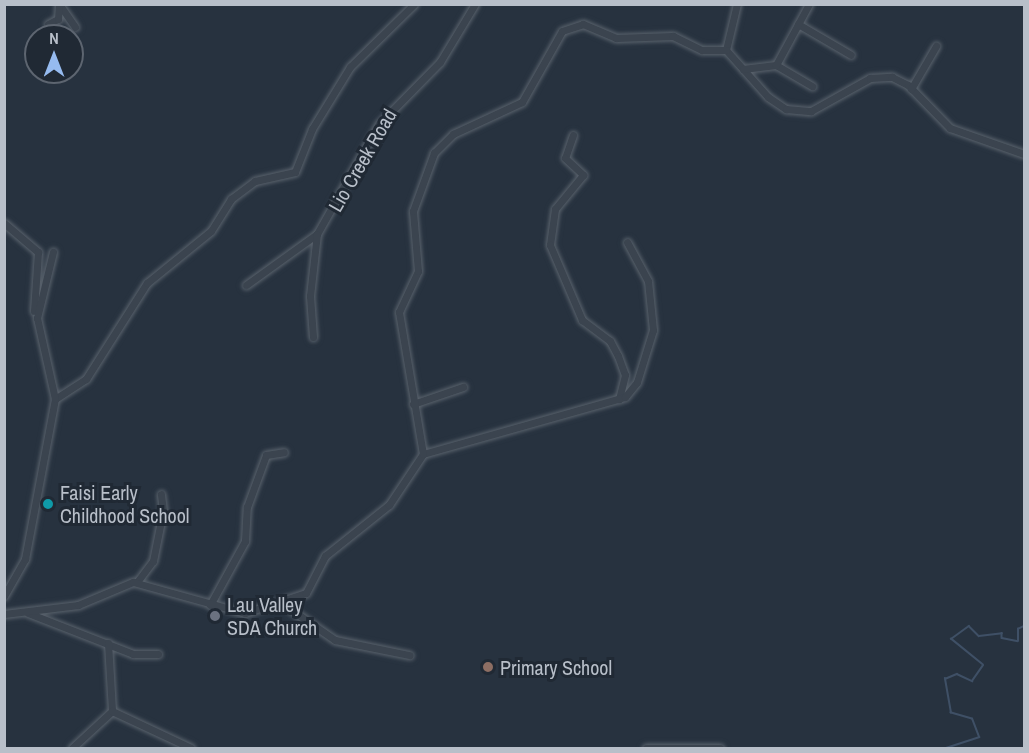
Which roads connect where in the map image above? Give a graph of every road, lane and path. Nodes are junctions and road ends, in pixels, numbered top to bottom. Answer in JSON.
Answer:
{"nodes":[{"id":1,"x":59,"y":4,"type":"edge"},
{"id":2,"x":414,"y":4,"type":"edge"},
{"id":3,"x":475,"y":4,"type":"edge"},
{"id":4,"x":737,"y":4,"type":"edge"},
{"id":5,"x":809,"y":4,"type":"edge"},
{"id":6,"x":48,"y":24,"type":"dead end"},
{"id":7,"x":73,"y":24,"type":"edge"},
{"id":8,"x":798,"y":24,"type":"junction"},
{"id":9,"x":936,"y":46,"type":"dead end"},
{"id":10,"x":726,"y":50,"type":"junction"},
{"id":11,"x":850,"y":55,"type":"dead end"},
{"id":12,"x":776,"y":65,"type":"junction"},
{"id":13,"x":742,"y":69,"type":"junction"},
{"id":14,"x":812,"y":86,"type":"dead end"},
{"id":15,"x":911,"y":89,"type":"junction"},
{"id":16,"x":573,"y":135,"type":"dead end"},
{"id":17,"x":1024,"y":154,"type":"edge"},
{"id":18,"x":4,"y":223,"type":"edge"},
{"id":19,"x":317,"y":234,"type":"junction"},
{"id":20,"x":627,"y":242,"type":"dead end"},
{"id":21,"x":53,"y":252,"type":"dead end"},
{"id":22,"x":246,"y":285,"type":"dead end"},
{"id":23,"x":37,"y":318,"type":"junction"},
{"id":24,"x":314,"y":337,"type":"dead end"},
{"id":25,"x":463,"y":387,"type":"dead end"},
{"id":26,"x":55,"y":399,"type":"junction"},
{"id":27,"x":619,"y":399,"type":"junction"},
{"id":28,"x":413,"y":404,"type":"junction"},
{"id":29,"x":284,"y":452,"type":"dead end"},
{"id":30,"x":423,"y":454,"type":"junction"},
{"id":31,"x":161,"y":494,"type":"dead end"},
{"id":32,"x":137,"y":582,"type":"junction"},
{"id":33,"x":4,"y":596,"type":"edge"},
{"id":34,"x":280,"y":602,"type":"junction"},
{"id":35,"x":210,"y":605,"type":"junction"},
{"id":36,"x":28,"y":613,"type":"junction"},
{"id":37,"x":4,"y":614,"type":"edge"},
{"id":38,"x":108,"y":643,"type":"junction"},
{"id":39,"x":158,"y":654,"type":"dead end"},
{"id":40,"x":409,"y":655,"type":"dead end"},
{"id":41,"x":111,"y":711,"type":"junction"},
{"id":42,"x":72,"y":748,"type":"edge"},
{"id":43,"x":191,"y":748,"type":"edge"},
{"id":44,"x":646,"y":748,"type":"edge"},
{"id":45,"x":720,"y":748,"type":"edge"}],
"edges":[{"from":1,"to":6,"type":"street"},
{"from":1,"to":7,"type":"street"},
{"from":2,"to":26,"type":"street"},
{"from":3,"to":19,"type":"street","name":"Lio Creek Road"},
{"from":4,"to":10,"type":"street"},
{"from":5,"to":8,"type":"street"},
{"from":8,"to":11,"type":"street"},
{"from":8,"to":12,"type":"street"},
{"from":9,"to":15,"type":"street"},
{"from":10,"to":13,"type":"street"},
{"from":10,"to":28,"type":"street"},
{"from":12,"to":13,"type":"street"},
{"from":12,"to":14,"type":"street"},
{"from":13,"to":15,"type":"street"},
{"from":15,"to":17,"type":"street"},
{"from":16,"to":27,"type":"street"},
{"from":18,"to":23,"type":"street"},
{"from":19,"to":22,"type":"street"},
{"from":19,"to":24,"type":"street"},
{"from":20,"to":27,"type":"street"},
{"from":21,"to":23,"type":"street"},
{"from":23,"to":26,"type":"street"},
{"from":25,"to":28,"type":"street"},
{"from":26,"to":33,"type":"street"},
{"from":27,"to":30,"type":"street"},
{"from":28,"to":30,"type":"street"},
{"from":29,"to":35,"type":"street"},
{"from":30,"to":34,"type":"street"},
{"from":31,"to":32,"type":"street"},
{"from":32,"to":35,"type":"street"},
{"from":32,"to":36,"type":"street"},
{"from":34,"to":35,"type":"street"},
{"from":34,"to":40,"type":"street"},
{"from":36,"to":37,"type":"street"},
{"from":36,"to":38,"type":"street"},
{"from":38,"to":39,"type":"street"},
{"from":38,"to":41,"type":"street"},
{"from":41,"to":42,"type":"street"},
{"from":41,"to":43,"type":"street"},
{"from":44,"to":45,"type":"street"}]}
